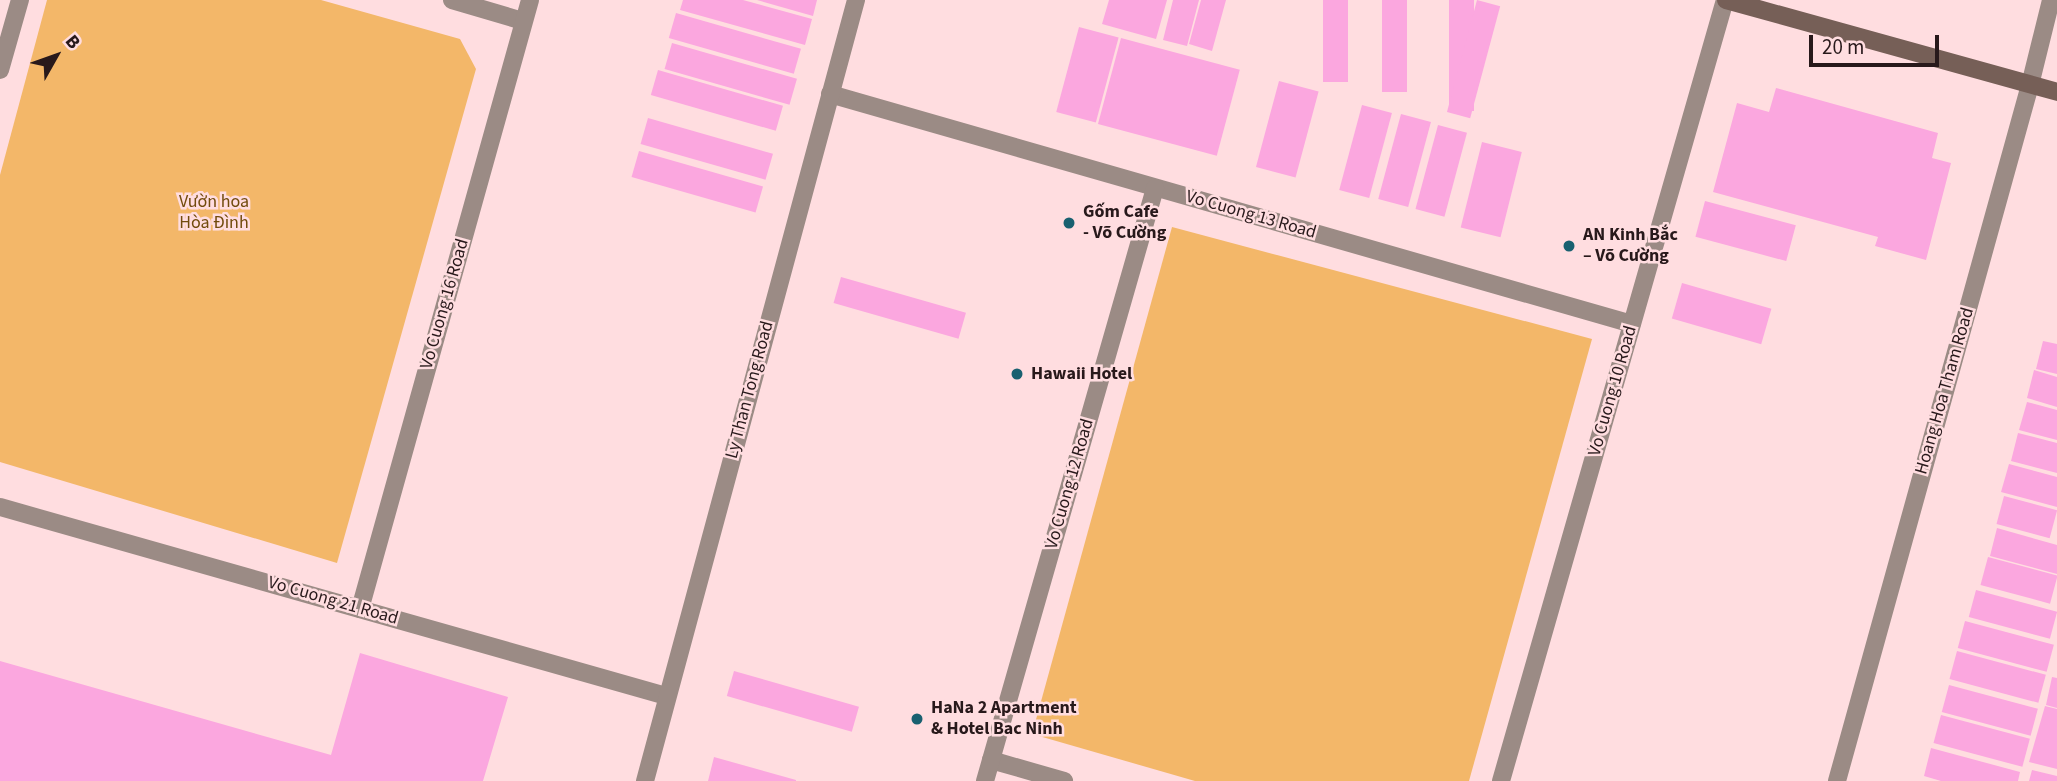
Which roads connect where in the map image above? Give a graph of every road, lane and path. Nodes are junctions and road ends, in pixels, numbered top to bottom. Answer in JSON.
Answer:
{"nodes":[{"id":1,"x":20,"y":0,"type":"edge"},
{"id":2,"x":452,"y":0,"type":"edge"},
{"id":3,"x":530,"y":0,"type":"edge"},
{"id":4,"x":856,"y":0,"type":"edge"},
{"id":5,"x":1725,"y":0,"type":"edge"},
{"id":6,"x":2051,"y":0,"type":"edge"},
{"id":7,"x":523,"y":21,"type":"junction"},
{"id":8,"x":0,"y":69,"type":"edge"},
{"id":9,"x":2030,"y":85,"type":"junction"},
{"id":10,"x":2057,"y":92,"type":"edge"},
{"id":11,"x":830,"y":94,"type":"junction"},
{"id":12,"x":1155,"y":188,"type":"junction"},
{"id":13,"x":1632,"y":324,"type":"junction"},
{"id":14,"x":0,"y":507,"type":"edge"},
{"id":15,"x":360,"y":609,"type":"junction"},
{"id":16,"x":666,"y":696,"type":"junction"},
{"id":17,"x":991,"y":760,"type":"junction"},
{"id":18,"x":645,"y":781,"type":"edge"},
{"id":19,"x":985,"y":781,"type":"edge"},
{"id":20,"x":1064,"y":781,"type":"edge"},
{"id":21,"x":1501,"y":781,"type":"edge"},
{"id":22,"x":1837,"y":781,"type":"edge"}],
"edges":[{"from":1,"to":8,"type":"street"},
{"from":2,"to":7,"type":"street"},
{"from":3,"to":7,"type":"street","name":"Vo Cuong 16 Road"},
{"from":4,"to":11,"type":"street","name":"Ly Than Tong Road"},
{"from":5,"to":9,"type":"main road"},
{"from":5,"to":13,"type":"street","name":"Vo Cuong 10 Road"},
{"from":6,"to":9,"type":"street","name":"Hoang Hoa Tham Road"},
{"from":7,"to":15,"type":"street","name":"Vo Cuong 16 Road"},
{"from":9,"to":10,"type":"main road"},
{"from":9,"to":22,"type":"street","name":"Hoang Hoa Tham Road"},
{"from":11,"to":12,"type":"street","name":"Vo Cuong 13 Road"},
{"from":11,"to":16,"type":"street","name":"Ly Than Tong Road"},
{"from":12,"to":13,"type":"street","name":"Vo Cuong 13 Road"},
{"from":12,"to":17,"type":"street","name":"Vo Cuong 12 Road"},
{"from":13,"to":21,"type":"street","name":"Vo Cuong 10 Road"},
{"from":14,"to":15,"type":"street","name":"Vo Cuong 21 Road"},
{"from":15,"to":16,"type":"street","name":"Vo Cuong 21 Road"},
{"from":16,"to":18,"type":"street","name":"Ly Than Tong Road"},
{"from":17,"to":19,"type":"street","name":"Vo Cuong 12 Road"},
{"from":17,"to":20,"type":"street"}]}
